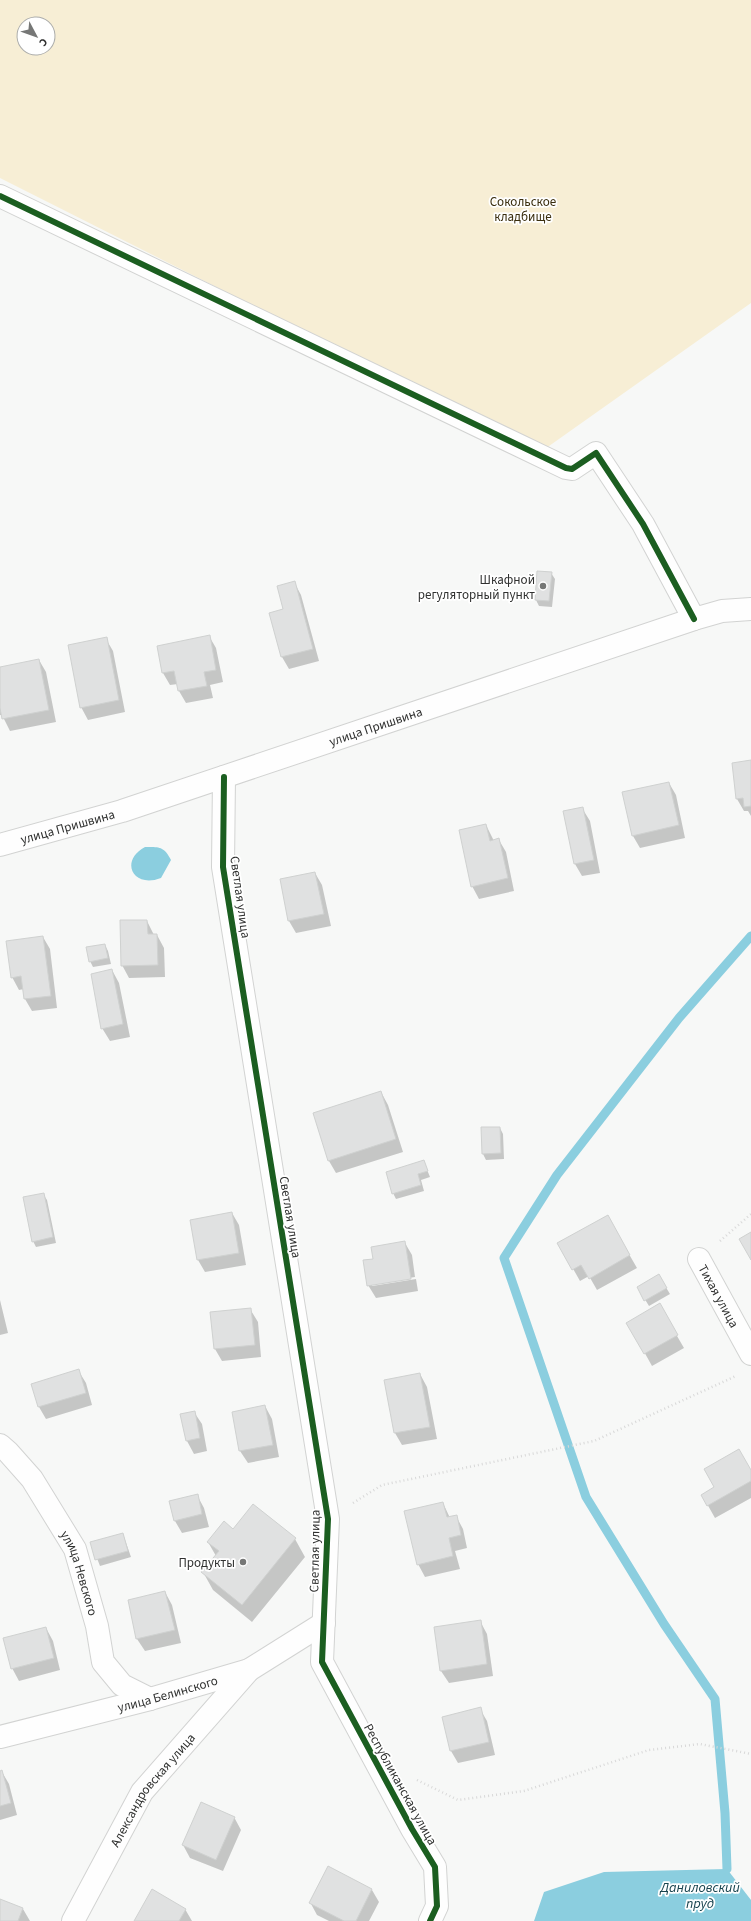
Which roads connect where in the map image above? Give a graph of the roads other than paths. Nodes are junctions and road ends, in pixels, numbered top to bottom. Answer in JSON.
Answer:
{"nodes":[{"id":1,"x":0,"y":196,"type":"edge"},
{"id":2,"x":751,"y":609,"type":"edge"},
{"id":3,"x":694,"y":619,"type":"junction"},
{"id":4,"x":224,"y":777,"type":"junction"},
{"id":5,"x":0,"y":845,"type":"edge"},
{"id":6,"x":700,"y":1258,"type":"road end"},
{"id":7,"x":751,"y":1354,"type":"edge"},
{"id":8,"x":0,"y":1445,"type":"edge"},
{"id":9,"x":324,"y":1623,"type":"junction"},
{"id":10,"x":322,"y":1662,"type":"joint"},
{"id":11,"x":248,"y":1670,"type":"junction"},
{"id":12,"x":150,"y":1699,"type":"junction"},
{"id":13,"x":0,"y":1737,"type":"edge"},
{"id":14,"x":73,"y":1921,"type":"edge"},
{"id":15,"x":430,"y":1921,"type":"edge"}],
"edges":[{"from":1,"to":3,"type":"street"},
{"from":2,"to":3,"type":"street","name":"улица Пришвина"},
{"from":3,"to":4,"type":"street","name":"улица Пришвина"},
{"from":4,"to":5,"type":"street","name":"улица Пришвина"},
{"from":4,"to":9,"type":"street","name":"Светлая улица"},
{"from":6,"to":7,"type":"street","name":"Тихая улица"},
{"from":8,"to":12,"type":"street","name":"улица Невского"},
{"from":9,"to":10,"type":"street","name":"Светлая улица"},
{"from":9,"to":11,"type":"street","name":"улица Белинского"},
{"from":10,"to":15,"type":"street","name":"Республиканская улица"},
{"from":11,"to":12,"type":"street","name":"улица Белинского"},
{"from":11,"to":14,"type":"street","name":"Александровская улица"},
{"from":12,"to":13,"type":"street","name":"улица Белинского"}]}
